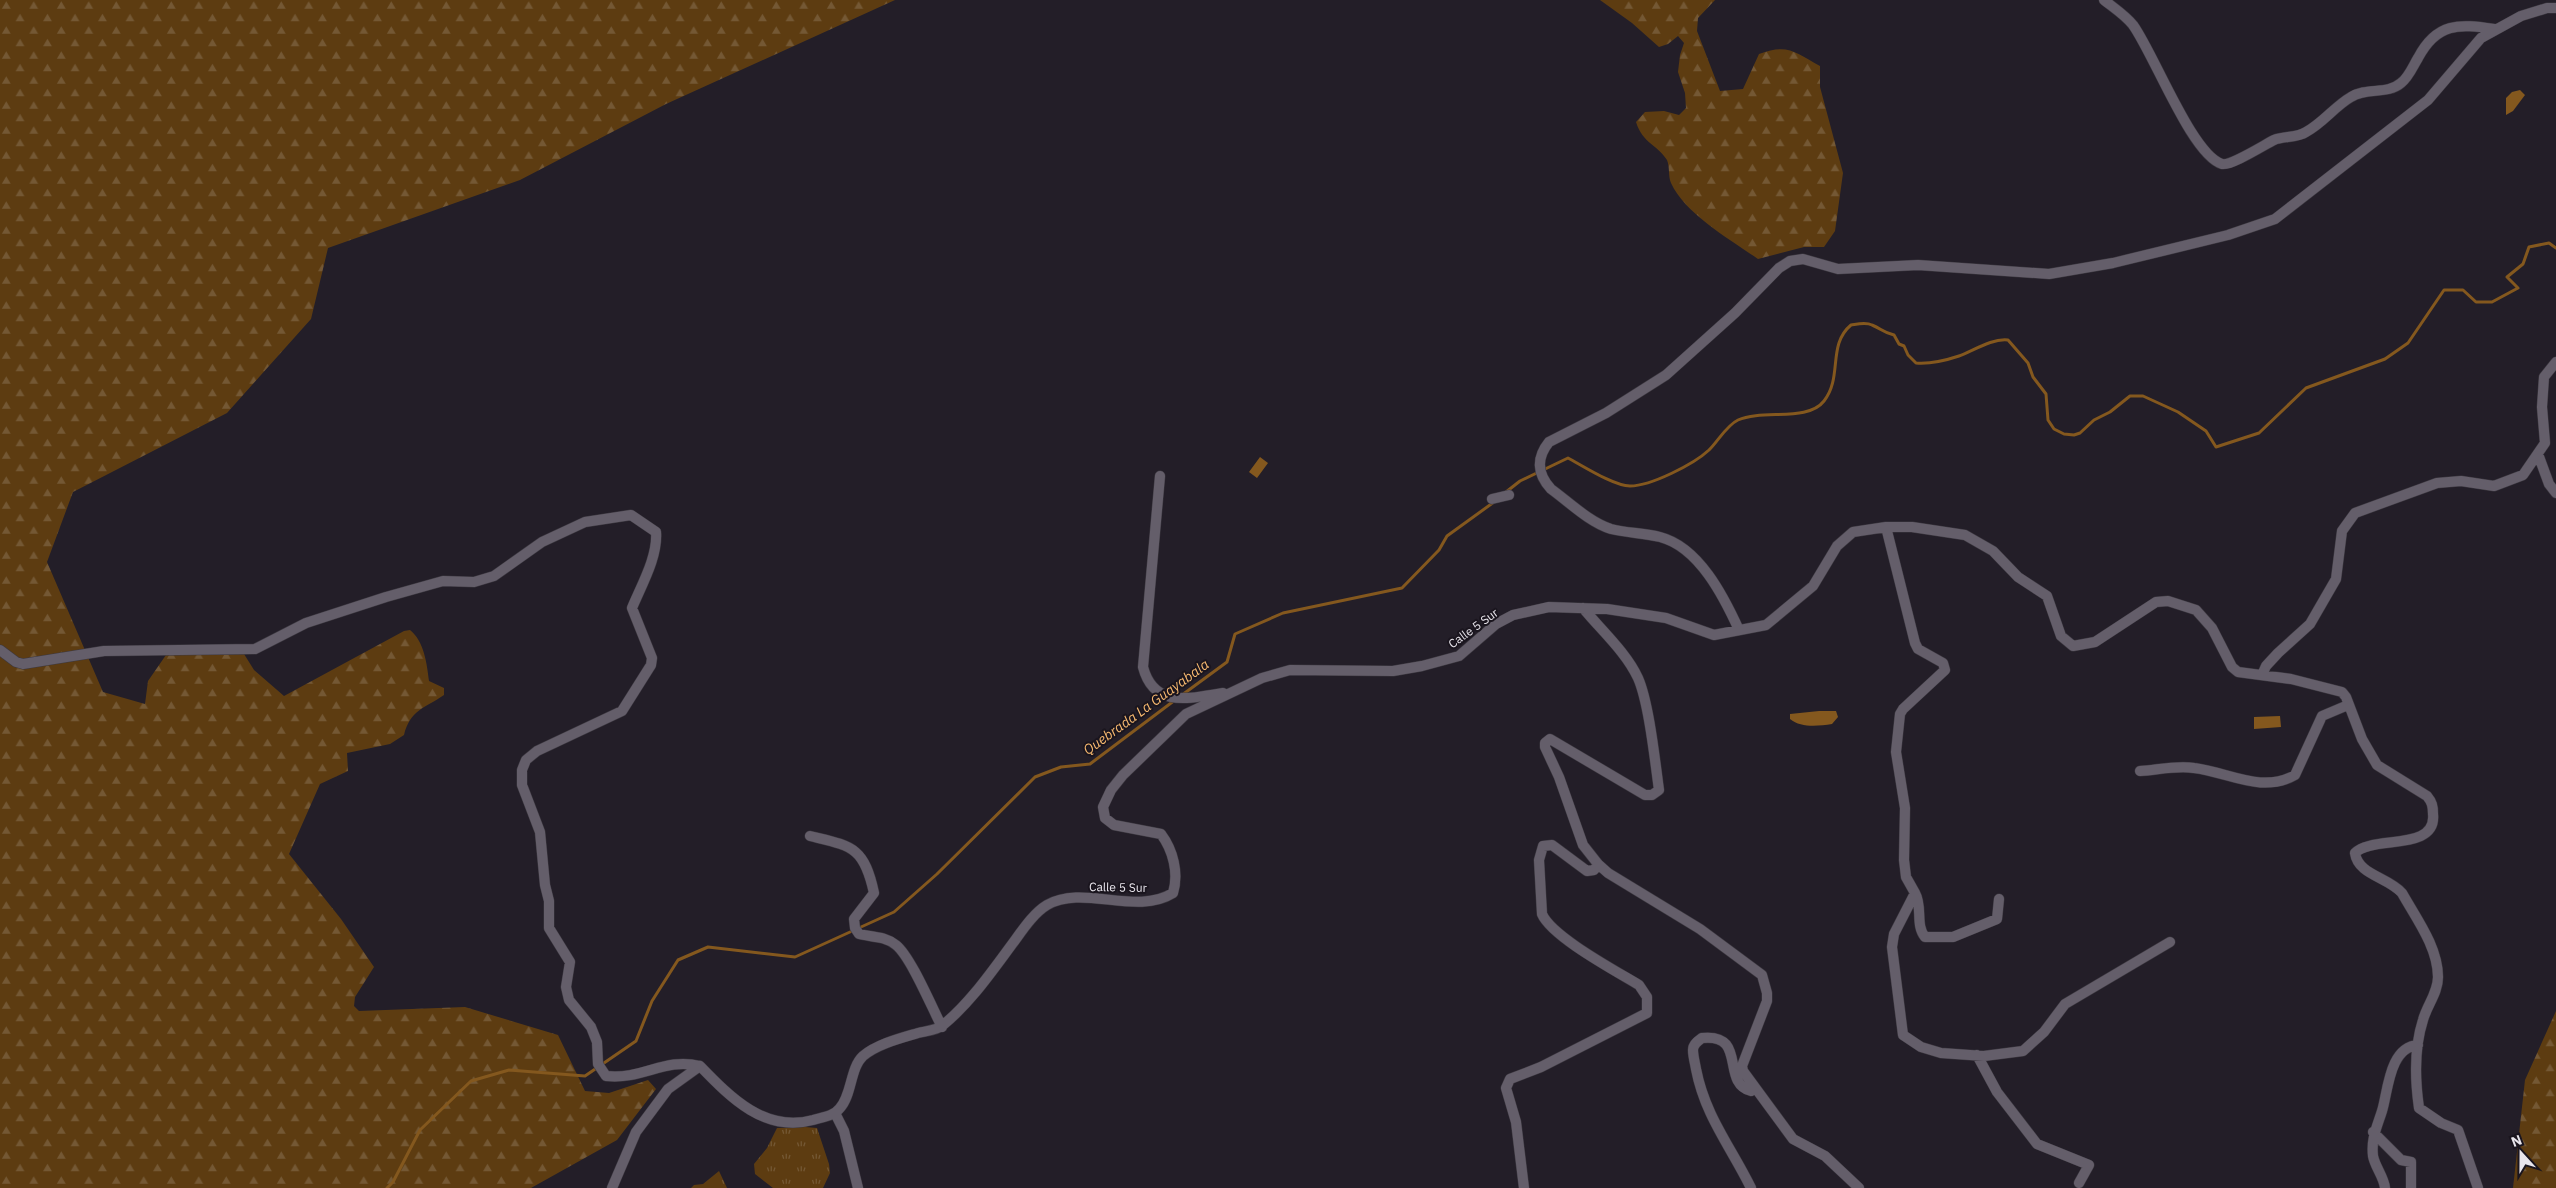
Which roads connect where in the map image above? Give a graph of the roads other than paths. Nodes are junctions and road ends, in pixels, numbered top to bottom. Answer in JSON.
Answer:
{"nodes":[{"id":1,"x":2104,"y":0,"type":"edge"},
{"id":2,"x":2556,"y":8,"type":"edge"},
{"id":3,"x":2494,"y":29,"type":"junction"},
{"id":4,"x":2556,"y":362,"type":"edge"},
{"id":5,"x":2538,"y":454,"type":"junction"},
{"id":6,"x":1160,"y":476,"type":"dead end"},
{"id":7,"x":2556,"y":493,"type":"edge"},
{"id":8,"x":1509,"y":495,"type":"dead end"},
{"id":9,"x":1492,"y":499,"type":"dead end"},
{"id":10,"x":1886,"y":527,"type":"junction"},
{"id":11,"x":1583,"y":608,"type":"junction"},
{"id":12,"x":1740,"y":630,"type":"junction"},
{"id":13,"x":0,"y":650,"type":"edge"},
{"id":14,"x":2262,"y":674,"type":"junction"},
{"id":15,"x":1230,"y":692,"type":"junction"},
{"id":16,"x":2348,"y":705,"type":"junction"},
{"id":17,"x":2140,"y":771,"type":"dead end"},
{"id":18,"x":810,"y":836,"type":"dead end"},
{"id":19,"x":1598,"y":864,"type":"junction"},
{"id":20,"x":1915,"y":893,"type":"junction"},
{"id":21,"x":1999,"y":900,"type":"dead end"},
{"id":22,"x":2170,"y":942,"type":"dead end"},
{"id":23,"x":942,"y":1027,"type":"junction"},
{"id":24,"x":2418,"y":1045,"type":"junction"},
{"id":25,"x":1977,"y":1056,"type":"junction"},
{"id":26,"x":700,"y":1066,"type":"junction"},
{"id":27,"x":1754,"y":1089,"type":"junction"},
{"id":28,"x":836,"y":1113,"type":"junction"},
{"id":29,"x":2373,"y":1132,"type":"junction"},
{"id":30,"x":2080,"y":1183,"type":"dead end"},
{"id":31,"x":612,"y":1188,"type":"edge"},
{"id":32,"x":858,"y":1188,"type":"edge"},
{"id":33,"x":1524,"y":1188,"type":"edge"},
{"id":34,"x":1751,"y":1188,"type":"edge"},
{"id":35,"x":1859,"y":1188,"type":"edge"},
{"id":36,"x":2385,"y":1188,"type":"edge"},
{"id":37,"x":2411,"y":1188,"type":"edge"},
{"id":38,"x":2478,"y":1188,"type":"edge"}],
"edges":[{"from":1,"to":3,"type":"street"},
{"from":2,"to":3,"type":"street"},
{"from":3,"to":12,"type":"street"},
{"from":4,"to":5,"type":"street"},
{"from":5,"to":7,"type":"street"},
{"from":5,"to":14,"type":"street"},
{"from":6,"to":15,"type":"street"},
{"from":8,"to":9,"type":"street"},
{"from":10,"to":12,"type":"street","name":"Calle 5 Sur"},
{"from":10,"to":14,"type":"street","name":"Calle 5 Sur"},
{"from":10,"to":20,"type":"street"},
{"from":11,"to":12,"type":"street","name":"Calle 5 Sur"},
{"from":11,"to":15,"type":"street","name":"Calle 5 Sur"},
{"from":11,"to":19,"type":"street"},
{"from":13,"to":26,"type":"street"},
{"from":14,"to":16,"type":"street"},
{"from":15,"to":23,"type":"street","name":"Calle 5 Sur"},
{"from":16,"to":17,"type":"street"},
{"from":16,"to":24,"type":"street"},
{"from":18,"to":23,"type":"street"},
{"from":19,"to":27,"type":"street"},
{"from":19,"to":33,"type":"street"},
{"from":20,"to":21,"type":"street"},
{"from":20,"to":25,"type":"street"},
{"from":22,"to":25,"type":"street"},
{"from":23,"to":28,"type":"street"},
{"from":24,"to":29,"type":"street"},
{"from":24,"to":38,"type":"street"},
{"from":25,"to":30,"type":"street"},
{"from":26,"to":28,"type":"street"},
{"from":26,"to":31,"type":"street"},
{"from":27,"to":34,"type":"street"},
{"from":27,"to":35,"type":"street"},
{"from":28,"to":32,"type":"street"},
{"from":29,"to":36,"type":"street"},
{"from":29,"to":37,"type":"street"}]}
